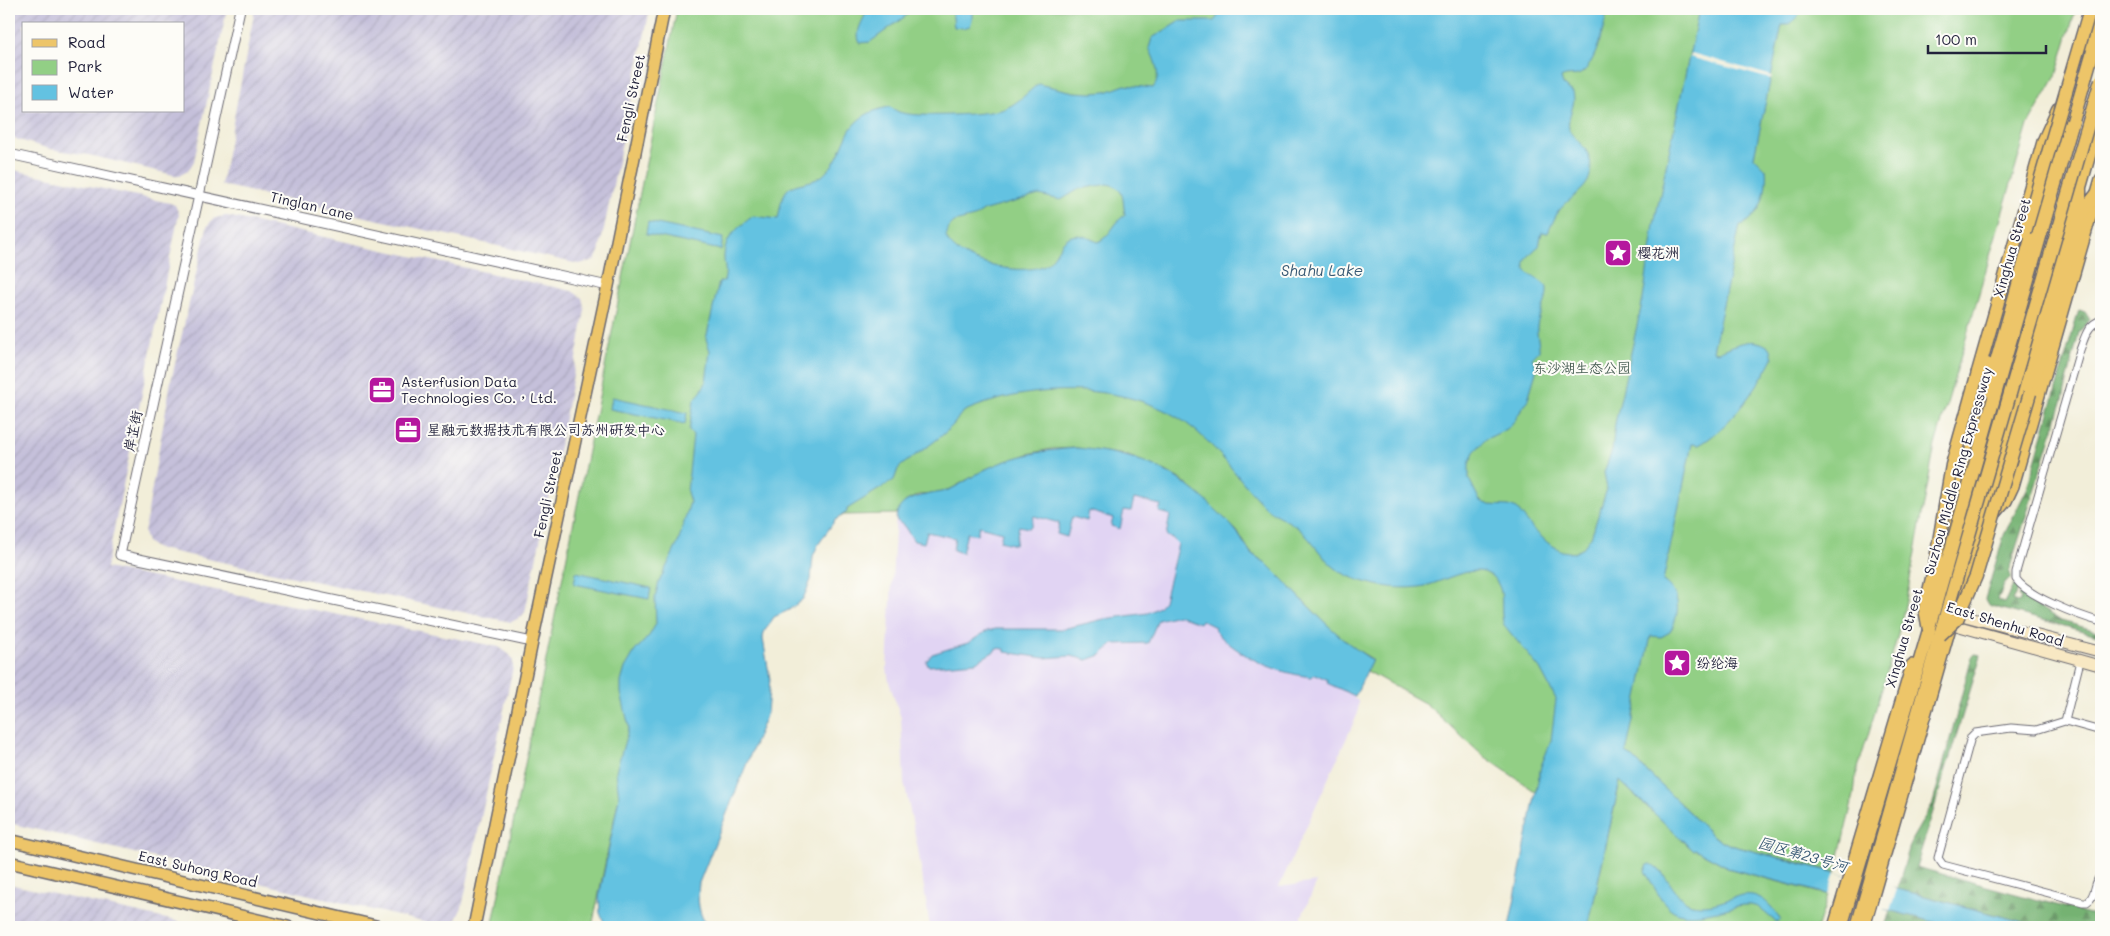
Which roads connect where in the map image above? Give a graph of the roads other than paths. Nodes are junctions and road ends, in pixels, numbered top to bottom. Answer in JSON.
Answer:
{"nodes":[{"id":1,"x":240,"y":9,"type":"edge"},
{"id":2,"x":664,"y":9,"type":"edge"},
{"id":3,"x":2090,"y":9,"type":"edge"},
{"id":4,"x":2097,"y":9,"type":"edge"},
{"id":5,"x":2101,"y":23,"type":"edge"},
{"id":6,"x":2101,"y":80,"type":"edge"},
{"id":7,"x":2074,"y":86,"type":"junction"},
{"id":8,"x":2101,"y":116,"type":"edge"},
{"id":9,"x":9,"y":154,"type":"edge"},
{"id":10,"x":2101,"y":179,"type":"edge"},
{"id":11,"x":2080,"y":190,"type":"junction"},
{"id":12,"x":2097,"y":194,"type":"junction"},
{"id":13,"x":199,"y":195,"type":"junction"},
{"id":14,"x":2080,"y":215,"type":"junction"},
{"id":15,"x":608,"y":286,"type":"junction"},
{"id":16,"x":2101,"y":320,"type":"edge"},
{"id":17,"x":1982,"y":410,"type":"junction"},
{"id":18,"x":1981,"y":531,"type":"junction"},
{"id":19,"x":1955,"y":613,"type":"junction"},
{"id":20,"x":1928,"y":614,"type":"junction"},
{"id":21,"x":2101,"y":622,"type":"edge"},
{"id":22,"x":1951,"y":624,"type":"junction"},
{"id":23,"x":1934,"y":632,"type":"junction"},
{"id":24,"x":532,"y":642,"type":"junction"},
{"id":25,"x":2101,"y":652,"type":"edge"},
{"id":26,"x":2080,"y":660,"type":"junction"},
{"id":27,"x":2101,"y":666,"type":"edge"},
{"id":28,"x":2065,"y":721,"type":"junction"},
{"id":29,"x":2101,"y":731,"type":"edge"},
{"id":30,"x":9,"y":840,"type":"edge"},
{"id":31,"x":9,"y":862,"type":"edge"},
{"id":32,"x":2101,"y":875,"type":"edge"},
{"id":33,"x":288,"y":927,"type":"edge"},
{"id":34,"x":380,"y":927,"type":"edge"},
{"id":35,"x":474,"y":927,"type":"edge"},
{"id":36,"x":1834,"y":927,"type":"edge"},
{"id":37,"x":1841,"y":927,"type":"edge"},
{"id":38,"x":1857,"y":927,"type":"edge"},
{"id":39,"x":1864,"y":927,"type":"edge"}],
"edges":[{"from":1,"to":13,"type":"street","name":"岸芷街"},
{"from":2,"to":15,"type":"main road","name":"Fengli Street"},
{"from":3,"to":17,"type":"highway","bridge":true},
{"from":4,"to":7,"type":"main road","name":"Xinghua Street"},
{"from":5,"to":23,"type":"highway","name":"Suzhou Middle Ring Expressway","bridge":true},
{"from":6,"to":23,"type":"highway","name":"Suzhou Middle Ring Expressway","bridge":true},
{"from":7,"to":17,"type":"main road","name":"Xinghua Street"},
{"from":7,"to":23,"type":"highway","bridge":true},
{"from":8,"to":11,"type":"main road"},
{"from":9,"to":13,"type":"street","name":"Tinglan Lane"},
{"from":10,"to":12,"type":"main road"},
{"from":11,"to":14,"type":"highway"},
{"from":11,"to":18,"type":"main road"},
{"from":12,"to":14,"type":"highway"},
{"from":12,"to":18,"type":"main road"},
{"from":13,"to":15,"type":"street","name":"Tinglan Lane"},
{"from":13,"to":24,"type":"street","name":"岸芷街"},
{"from":14,"to":23,"type":"highway","bridge":true},
{"from":15,"to":24,"type":"main road","name":"Fengli Street"},
{"from":16,"to":21,"type":"street"},
{"from":17,"to":20,"type":"main road","name":"Xinghua Street"},
{"from":18,"to":19,"type":"main road"},
{"from":19,"to":20,"type":"main road","name":"East Shenhu Road"},
{"from":19,"to":22,"type":"main road"},
{"from":19,"to":25,"type":"main road","name":"East Shenhu Road"},
{"from":20,"to":22,"type":"main road","name":"East Shenhu Road"},
{"from":20,"to":36,"type":"main road","name":"Xinghua Street"},
{"from":22,"to":26,"type":"main road","name":"East Shenhu Road"},
{"from":22,"to":39,"type":"main road"},
{"from":23,"to":37,"type":"highway","name":"Suzhou Middle Ring Expressway"},
{"from":23,"to":38,"type":"highway","name":"Suzhou Middle Ring Expressway"},
{"from":24,"to":35,"type":"main road","name":"Fengli Street"},
{"from":26,"to":27,"type":"main road","name":"East Shenhu Road"},
{"from":26,"to":28,"type":"street"},
{"from":28,"to":29,"type":"street"},
{"from":28,"to":32,"type":"street"},
{"from":30,"to":34,"type":"main road","name":"East Suhong Road"},
{"from":31,"to":33,"type":"main road"}]}
